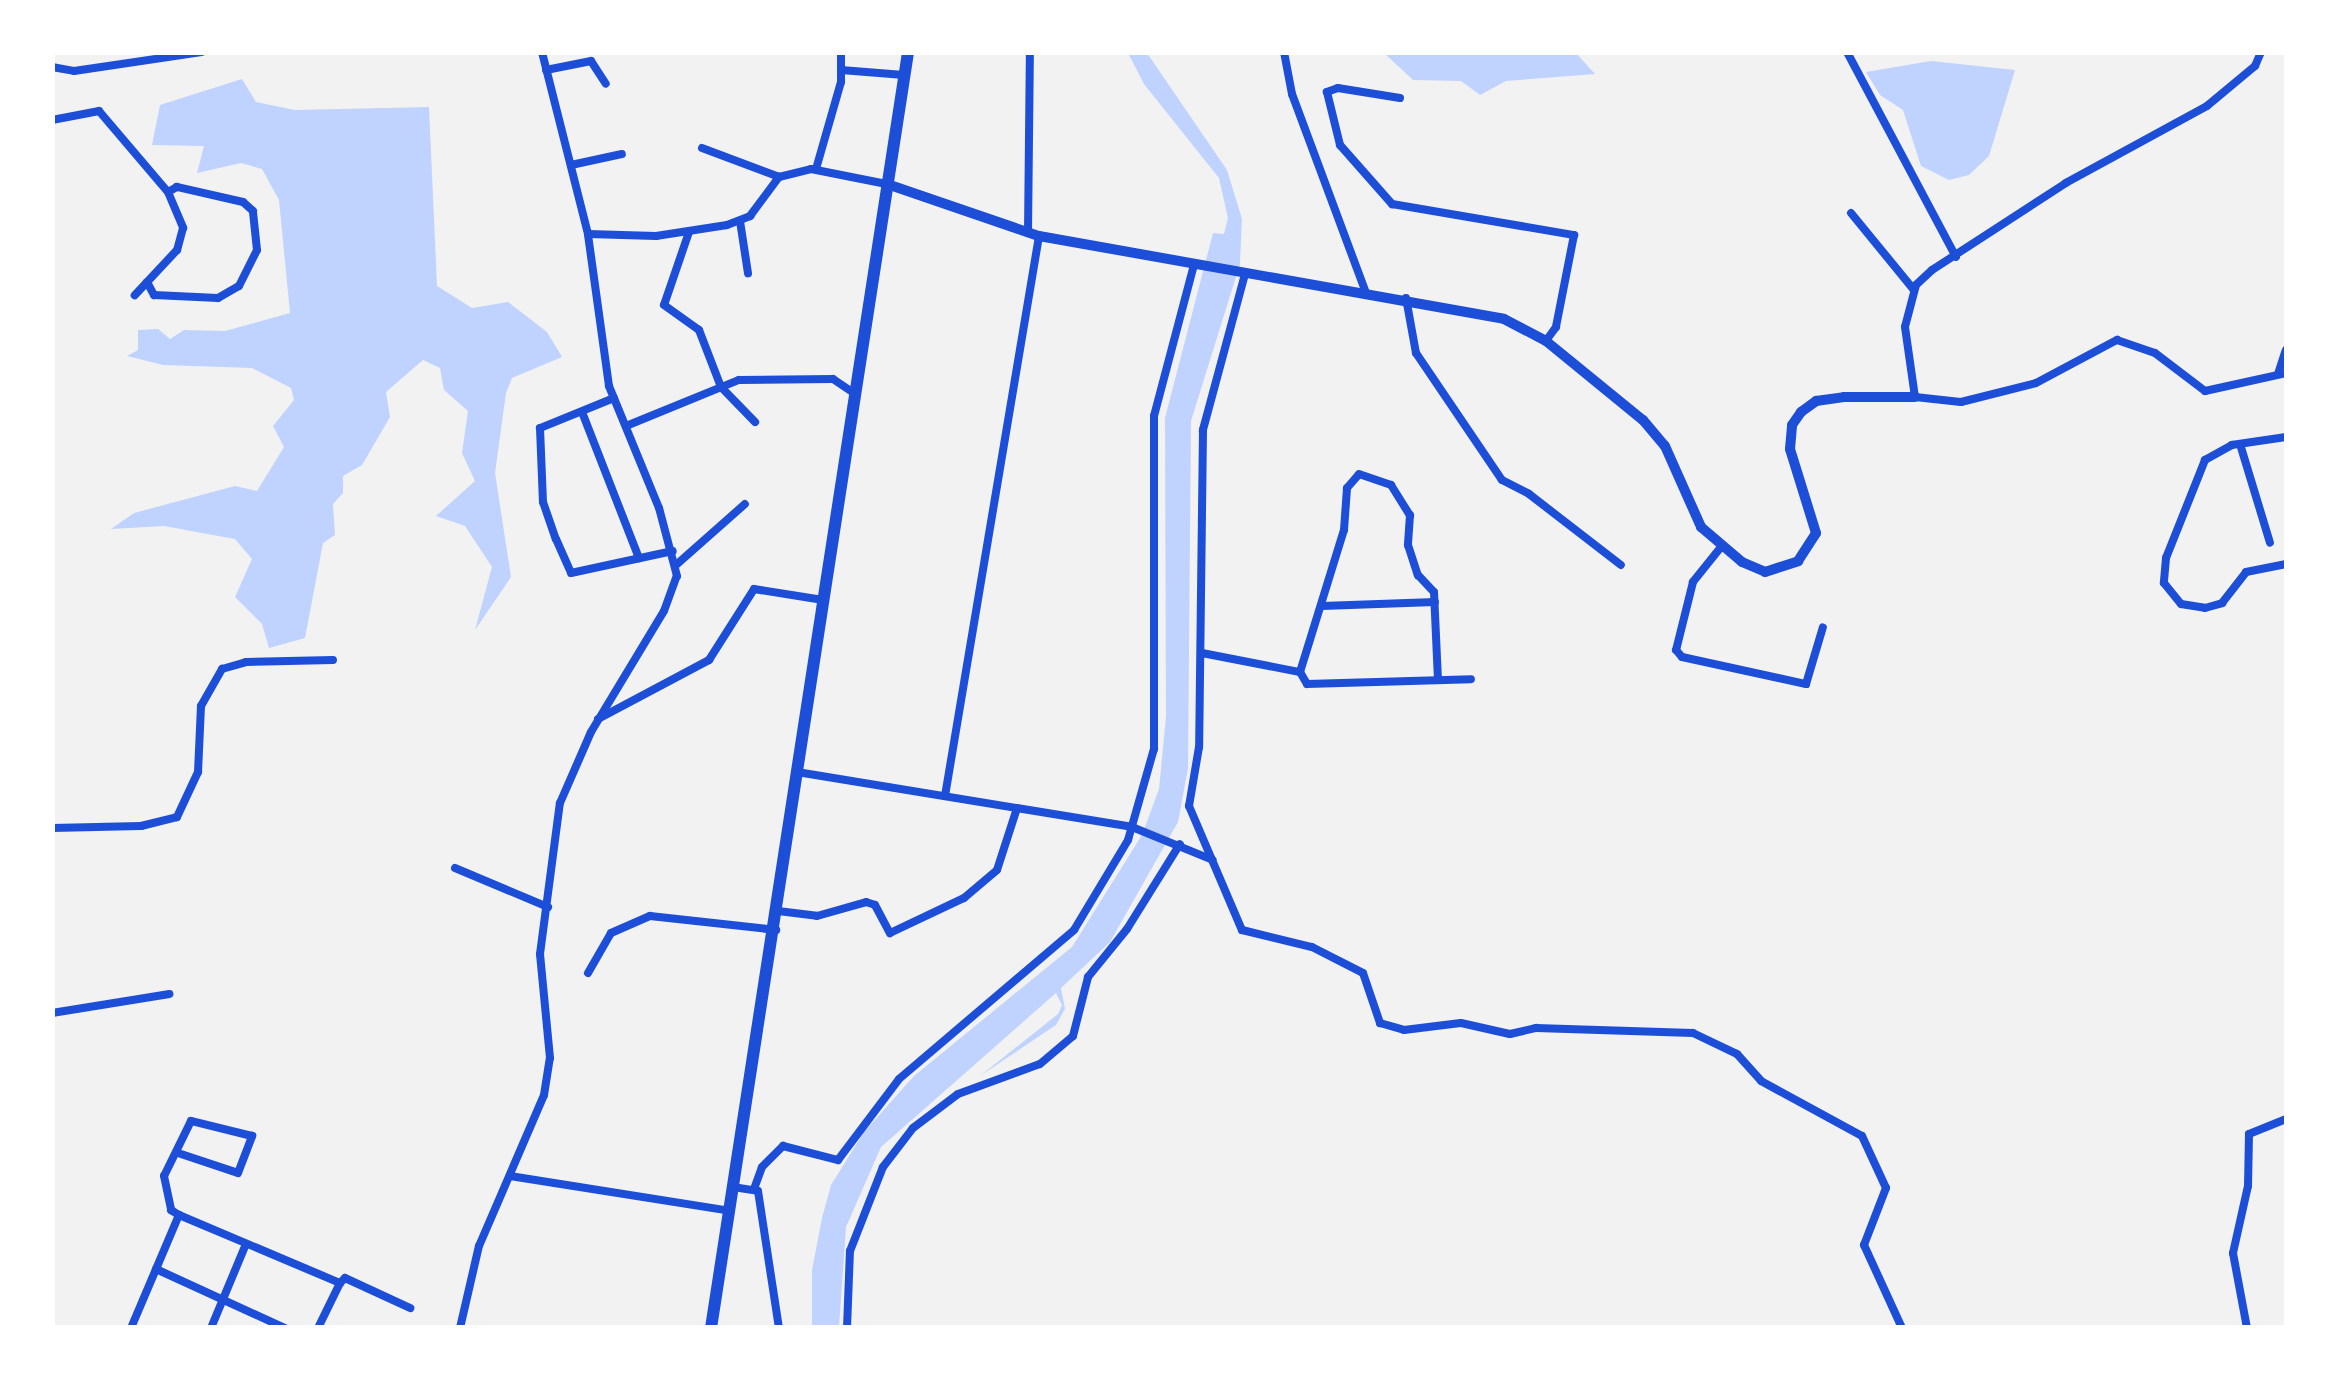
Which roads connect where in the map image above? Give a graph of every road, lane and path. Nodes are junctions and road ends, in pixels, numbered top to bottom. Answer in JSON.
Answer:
{"nodes":[{"id":1,"x":202,"y":52,"type":"edge"},
{"id":2,"x":542,"y":52,"type":"edge"},
{"id":3,"x":841,"y":52,"type":"edge"},
{"id":4,"x":908,"y":52,"type":"edge"},
{"id":5,"x":1030,"y":52,"type":"edge"},
{"id":6,"x":1284,"y":52,"type":"edge"},
{"id":7,"x":1847,"y":52,"type":"edge"},
{"id":8,"x":2261,"y":52,"type":"edge"},
{"id":9,"x":52,"y":67,"type":"edge"},
{"id":10,"x":546,"y":70,"type":"junction"},
{"id":11,"x":842,"y":70,"type":"junction"},
{"id":12,"x":904,"y":75,"type":"junction"},
{"id":13,"x":606,"y":84,"type":"dead end"},
{"id":14,"x":1400,"y":98,"type":"dead end"},
{"id":15,"x":52,"y":120,"type":"edge"},
{"id":16,"x":702,"y":148,"type":"dead end"},
{"id":17,"x":622,"y":154,"type":"dead end"},
{"id":18,"x":571,"y":165,"type":"junction"},
{"id":19,"x":816,"y":168,"type":"junction"},
{"id":20,"x":779,"y":177,"type":"junction"},
{"id":21,"x":888,"y":184,"type":"junction"},
{"id":22,"x":168,"y":192,"type":"junction"},
{"id":23,"x":1851,"y":214,"type":"dead end"},
{"id":24,"x":740,"y":222,"type":"junction"},
{"id":25,"x":690,"y":232,"type":"junction"},
{"id":26,"x":588,"y":234,"type":"junction"},
{"id":27,"x":1033,"y":235,"type":"junction"},
{"id":28,"x":1956,"y":257,"type":"junction"},
{"id":29,"x":1198,"y":266,"type":"junction"},
{"id":30,"x":1243,"y":273,"type":"junction"},
{"id":31,"x":748,"y":274,"type":"dead end"},
{"id":32,"x":147,"y":282,"type":"junction"},
{"id":33,"x":1914,"y":290,"type":"junction"},
{"id":34,"x":1366,"y":293,"type":"junction"},
{"id":35,"x":136,"y":295,"type":"dead end"},
{"id":36,"x":1406,"y":298,"type":"junction"},
{"id":37,"x":1546,"y":341,"type":"junction"},
{"id":38,"x":2286,"y":350,"type":"edge"},
{"id":39,"x":2282,"y":374,"type":"edge"},
{"id":40,"x":721,"y":387,"type":"junction"},
{"id":41,"x":854,"y":394,"type":"junction"},
{"id":42,"x":1915,"y":397,"type":"junction"},
{"id":43,"x":614,"y":398,"type":"junction"},
{"id":44,"x":582,"y":412,"type":"junction"},
{"id":45,"x":755,"y":422,"type":"dead end"},
{"id":46,"x":626,"y":426,"type":"junction"},
{"id":47,"x":2286,"y":438,"type":"edge"},
{"id":48,"x":2240,"y":444,"type":"junction"},
{"id":49,"x":745,"y":504,"type":"dead end"},
{"id":50,"x":2270,"y":542,"type":"dead end"},
{"id":51,"x":1721,"y":547,"type":"junction"},
{"id":52,"x":673,"y":551,"type":"junction"},
{"id":53,"x":639,"y":558,"type":"junction"},
{"id":54,"x":2286,"y":564,"type":"edge"},
{"id":55,"x":676,"y":565,"type":"junction"},
{"id":56,"x":1621,"y":565,"type":"dead end"},
{"id":57,"x":824,"y":600,"type":"junction"},
{"id":58,"x":1435,"y":602,"type":"junction"},
{"id":59,"x":1322,"y":606,"type":"junction"},
{"id":60,"x":1823,"y":627,"type":"dead end"},
{"id":61,"x":1202,"y":653,"type":"junction"},
{"id":62,"x":334,"y":660,"type":"dead end"},
{"id":63,"x":1300,"y":672,"type":"junction"},
{"id":64,"x":1470,"y":678,"type":"dead end"},
{"id":65,"x":1438,"y":679,"type":"junction"},
{"id":66,"x":598,"y":718,"type":"junction"},
{"id":67,"x":797,"y":772,"type":"junction"},
{"id":68,"x":945,"y":796,"type":"junction"},
{"id":69,"x":1016,"y":808,"type":"junction"},
{"id":70,"x":1132,"y":827,"type":"junction"},
{"id":71,"x":52,"y":828,"type":"edge"},
{"id":72,"x":1177,"y":843,"type":"junction"},
{"id":73,"x":1213,"y":860,"type":"junction"},
{"id":74,"x":455,"y":868,"type":"dead end"},
{"id":75,"x":548,"y":907,"type":"junction"},
{"id":76,"x":778,"y":911,"type":"junction"},
{"id":77,"x":776,"y":930,"type":"junction"},
{"id":78,"x":588,"y":973,"type":"dead end"},
{"id":79,"x":168,"y":994,"type":"dead end"},
{"id":80,"x":52,"y":1014,"type":"edge"},
{"id":81,"x":2286,"y":1119,"type":"edge"},
{"id":82,"x":178,"y":1153,"type":"junction"},
{"id":83,"x":510,"y":1176,"type":"junction"},
{"id":84,"x":733,"y":1188,"type":"junction"},
{"id":85,"x":754,"y":1189,"type":"junction"},
{"id":86,"x":730,"y":1211,"type":"junction"},
{"id":87,"x":180,"y":1216,"type":"junction"},
{"id":88,"x":246,"y":1244,"type":"junction"},
{"id":89,"x":156,"y":1269,"type":"junction"},
{"id":90,"x":340,"y":1283,"type":"junction"},
{"id":91,"x":223,"y":1299,"type":"junction"},
{"id":92,"x":410,"y":1308,"type":"dead end"},
{"id":93,"x":131,"y":1328,"type":"edge"},
{"id":94,"x":211,"y":1328,"type":"edge"},
{"id":95,"x":285,"y":1328,"type":"edge"},
{"id":96,"x":318,"y":1328,"type":"edge"},
{"id":97,"x":460,"y":1328,"type":"edge"},
{"id":98,"x":711,"y":1328,"type":"edge"},
{"id":99,"x":779,"y":1328,"type":"edge"},
{"id":100,"x":847,"y":1328,"type":"edge"},
{"id":101,"x":1902,"y":1328,"type":"edge"},
{"id":102,"x":2247,"y":1328,"type":"edge"}],
"edges":[{"from":1,"to":9,"type":"street"},
{"from":2,"to":10,"type":"street"},
{"from":3,"to":11,"type":"street"},
{"from":4,"to":12,"type":"main road"},
{"from":5,"to":27,"type":"street"},
{"from":6,"to":34,"type":"street"},
{"from":7,"to":28,"type":"street"},
{"from":8,"to":28,"type":"street"},
{"from":10,"to":13,"type":"street"},
{"from":10,"to":18,"type":"street"},
{"from":11,"to":12,"type":"street"},
{"from":11,"to":19,"type":"street"},
{"from":12,"to":21,"type":"main road"},
{"from":14,"to":37,"type":"street"},
{"from":15,"to":22,"type":"street"},
{"from":16,"to":20,"type":"street"},
{"from":17,"to":18,"type":"street"},
{"from":18,"to":26,"type":"street"},
{"from":19,"to":20,"type":"street"},
{"from":19,"to":21,"type":"street"},
{"from":20,"to":24,"type":"street"},
{"from":21,"to":27,"type":"street"},
{"from":21,"to":41,"type":"main road"},
{"from":22,"to":32,"type":"street"},
{"from":22,"to":32,"type":"street"},
{"from":23,"to":33,"type":"street"},
{"from":24,"to":25,"type":"street"},
{"from":24,"to":31,"type":"street"},
{"from":25,"to":26,"type":"street"},
{"from":25,"to":40,"type":"street"},
{"from":26,"to":43,"type":"street"},
{"from":27,"to":29,"type":"street"},
{"from":27,"to":68,"type":"street"},
{"from":28,"to":33,"type":"street"},
{"from":29,"to":30,"type":"street"},
{"from":29,"to":70,"type":"street"},
{"from":30,"to":34,"type":"street"},
{"from":30,"to":61,"type":"street"},
{"from":32,"to":35,"type":"street"},
{"from":33,"to":42,"type":"street"},
{"from":34,"to":36,"type":"street"},
{"from":36,"to":37,"type":"street"},
{"from":36,"to":56,"type":"street"},
{"from":37,"to":51,"type":"street"},
{"from":38,"to":39,"type":"street"},
{"from":39,"to":42,"type":"street"},
{"from":40,"to":41,"type":"street"},
{"from":40,"to":45,"type":"street"},
{"from":40,"to":46,"type":"street"},
{"from":41,"to":57,"type":"main road"},
{"from":42,"to":51,"type":"street"},
{"from":43,"to":44,"type":"street"},
{"from":43,"to":46,"type":"street"},
{"from":44,"to":53,"type":"street"},
{"from":44,"to":53,"type":"street"},
{"from":46,"to":52,"type":"street"},
{"from":47,"to":48,"type":"street"},
{"from":48,"to":50,"type":"street"},
{"from":48,"to":54,"type":"street"},
{"from":49,"to":55,"type":"street"},
{"from":51,"to":60,"type":"street"},
{"from":52,"to":53,"type":"street"},
{"from":52,"to":55,"type":"street"},
{"from":55,"to":66,"type":"street"},
{"from":57,"to":66,"type":"street"},
{"from":57,"to":67,"type":"main road"},
{"from":58,"to":59,"type":"street"},
{"from":58,"to":59,"type":"street"},
{"from":58,"to":65,"type":"street"},
{"from":59,"to":63,"type":"street"},
{"from":61,"to":63,"type":"street"},
{"from":61,"to":73,"type":"street"},
{"from":62,"to":71,"type":"street"},
{"from":63,"to":65,"type":"street"},
{"from":64,"to":65,"type":"street"},
{"from":66,"to":75,"type":"street"},
{"from":67,"to":68,"type":"street"},
{"from":67,"to":76,"type":"main road"},
{"from":68,"to":69,"type":"street"},
{"from":69,"to":70,"type":"street"},
{"from":69,"to":76,"type":"street"},
{"from":70,"to":72,"type":"street"},
{"from":70,"to":85,"type":"street"},
{"from":72,"to":73,"type":"street"},
{"from":72,"to":100,"type":"street"},
{"from":73,"to":101,"type":"street"},
{"from":74,"to":75,"type":"street"},
{"from":75,"to":83,"type":"street"},
{"from":76,"to":77,"type":"main road"},
{"from":77,"to":78,"type":"street"},
{"from":77,"to":84,"type":"main road"},
{"from":79,"to":80,"type":"street"},
{"from":81,"to":102,"type":"street"},
{"from":82,"to":82,"type":"street"},
{"from":82,"to":87,"type":"street"},
{"from":83,"to":86,"type":"street"},
{"from":83,"to":97,"type":"street"},
{"from":84,"to":85,"type":"street"},
{"from":84,"to":86,"type":"main road"},
{"from":85,"to":99,"type":"street"},
{"from":86,"to":98,"type":"main road"},
{"from":87,"to":88,"type":"street"},
{"from":87,"to":89,"type":"street"},
{"from":88,"to":90,"type":"street"},
{"from":88,"to":91,"type":"street"},
{"from":89,"to":91,"type":"street"},
{"from":89,"to":93,"type":"street"},
{"from":90,"to":92,"type":"street"},
{"from":90,"to":96,"type":"street"},
{"from":91,"to":94,"type":"street"},
{"from":91,"to":95,"type":"street"}]}
